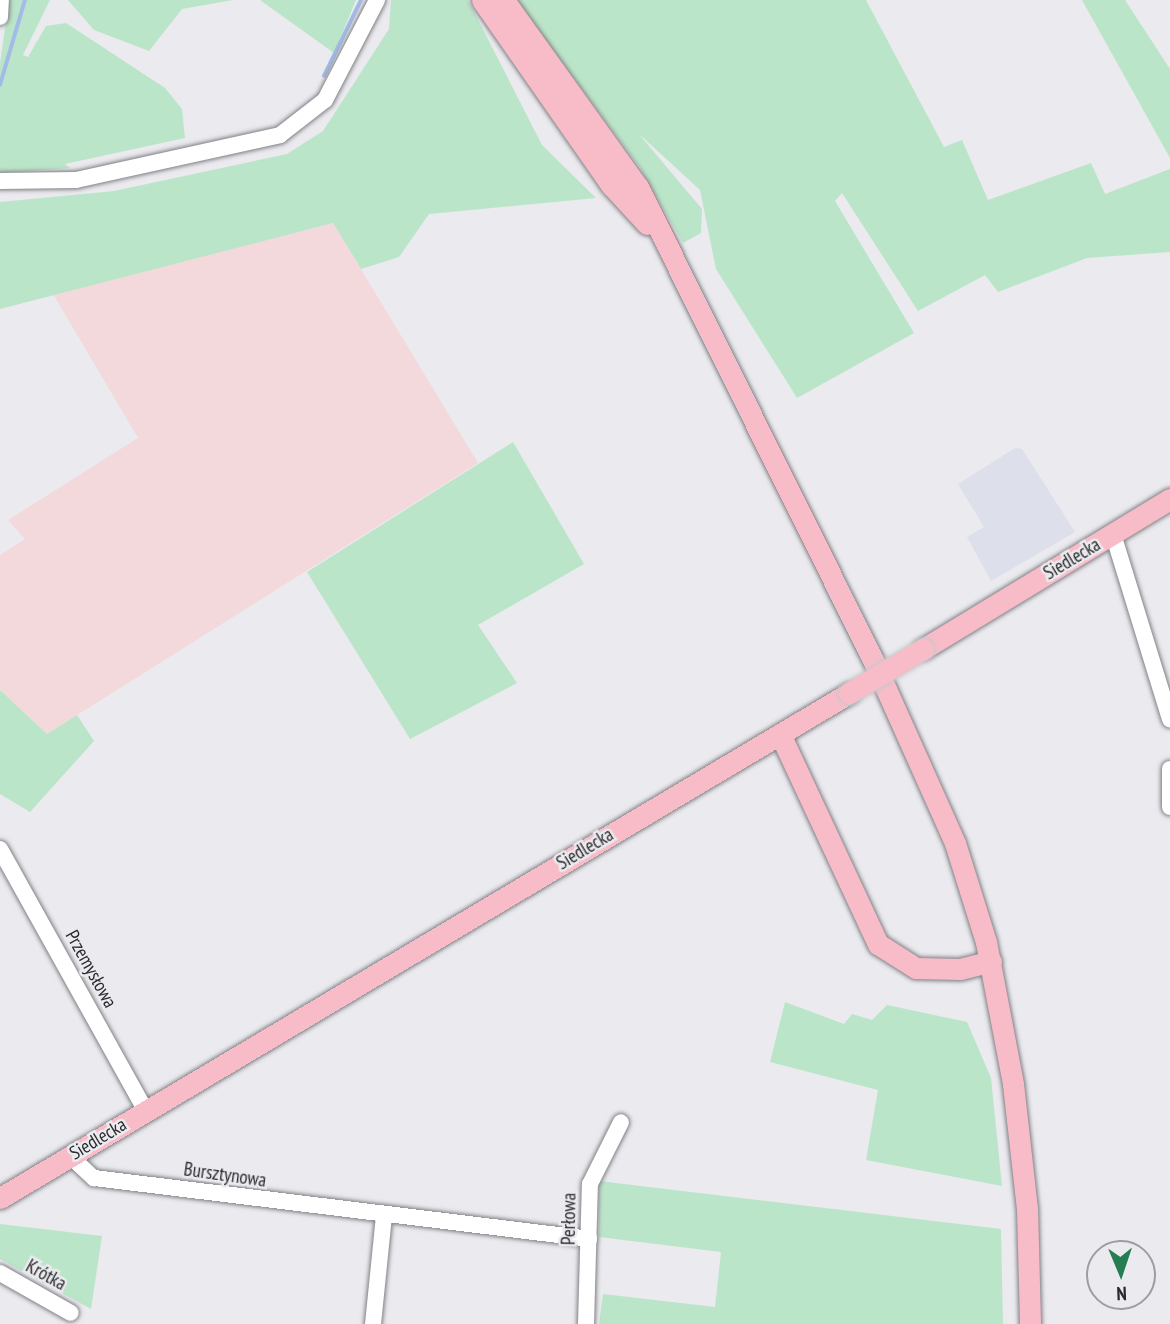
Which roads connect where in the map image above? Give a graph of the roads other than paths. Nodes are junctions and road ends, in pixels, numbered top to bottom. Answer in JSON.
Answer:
{"nodes":[{"id":1,"x":1,"y":0,"type":"edge"},
{"id":2,"x":377,"y":0,"type":"edge"},
{"id":3,"x":482,"y":0,"type":"edge"},
{"id":4,"x":504,"y":0,"type":"edge"},
{"id":5,"x":0,"y":17,"type":"edge"},
{"id":6,"x":0,"y":181,"type":"edge"},
{"id":7,"x":660,"y":239,"type":"junction"},
{"id":8,"x":1170,"y":499,"type":"edge"},
{"id":9,"x":1113,"y":534,"type":"junction"},
{"id":10,"x":1170,"y":719,"type":"edge"},
{"id":11,"x":780,"y":734,"type":"junction"},
{"id":12,"x":1170,"y":769,"type":"edge"},
{"id":13,"x":1170,"y":807,"type":"edge"},
{"id":14,"x":0,"y":849,"type":"edge"},
{"id":15,"x":991,"y":961,"type":"junction"},
{"id":16,"x":146,"y":1111,"type":"junction"},
{"id":17,"x":621,"y":1122,"type":"dead end"},
{"id":18,"x":70,"y":1156,"type":"junction"},
{"id":19,"x":0,"y":1198,"type":"edge"},
{"id":20,"x":384,"y":1215,"type":"junction"},
{"id":21,"x":589,"y":1239,"type":"junction"},
{"id":22,"x":0,"y":1273,"type":"edge"},
{"id":23,"x":71,"y":1313,"type":"dead end"},
{"id":24,"x":373,"y":1324,"type":"edge"},
{"id":25,"x":586,"y":1324,"type":"edge"},
{"id":26,"x":1030,"y":1324,"type":"edge"}],
"edges":[{"from":1,"to":5,"type":"street"},
{"from":2,"to":6,"type":"street"},
{"from":3,"to":7,"type":"main road"},
{"from":4,"to":7,"type":"main road"},
{"from":7,"to":15,"type":"main road"},
{"from":8,"to":9,"type":"main road","name":"Siedlecka"},
{"from":9,"to":10,"type":"street"},
{"from":9,"to":11,"type":"main road","name":"Siedlecka","bridge":true},
{"from":11,"to":15,"type":"main road"},
{"from":11,"to":16,"type":"main road","name":"Siedlecka"},
{"from":12,"to":13,"type":"street"},
{"from":14,"to":16,"type":"street","name":"Przemysłowa"},
{"from":15,"to":26,"type":"main road"},
{"from":16,"to":18,"type":"main road","name":"Siedlecka"},
{"from":17,"to":21,"type":"street","name":"Perłowa"},
{"from":18,"to":19,"type":"main road","name":"Siedlecka"},
{"from":18,"to":20,"type":"street","name":"Bursztynowa"},
{"from":20,"to":21,"type":"street","name":"Bursztynowa"},
{"from":20,"to":24,"type":"street"},
{"from":21,"to":25,"type":"street","name":"Perłowa"},
{"from":22,"to":23,"type":"street","name":"Krótka"}]}
